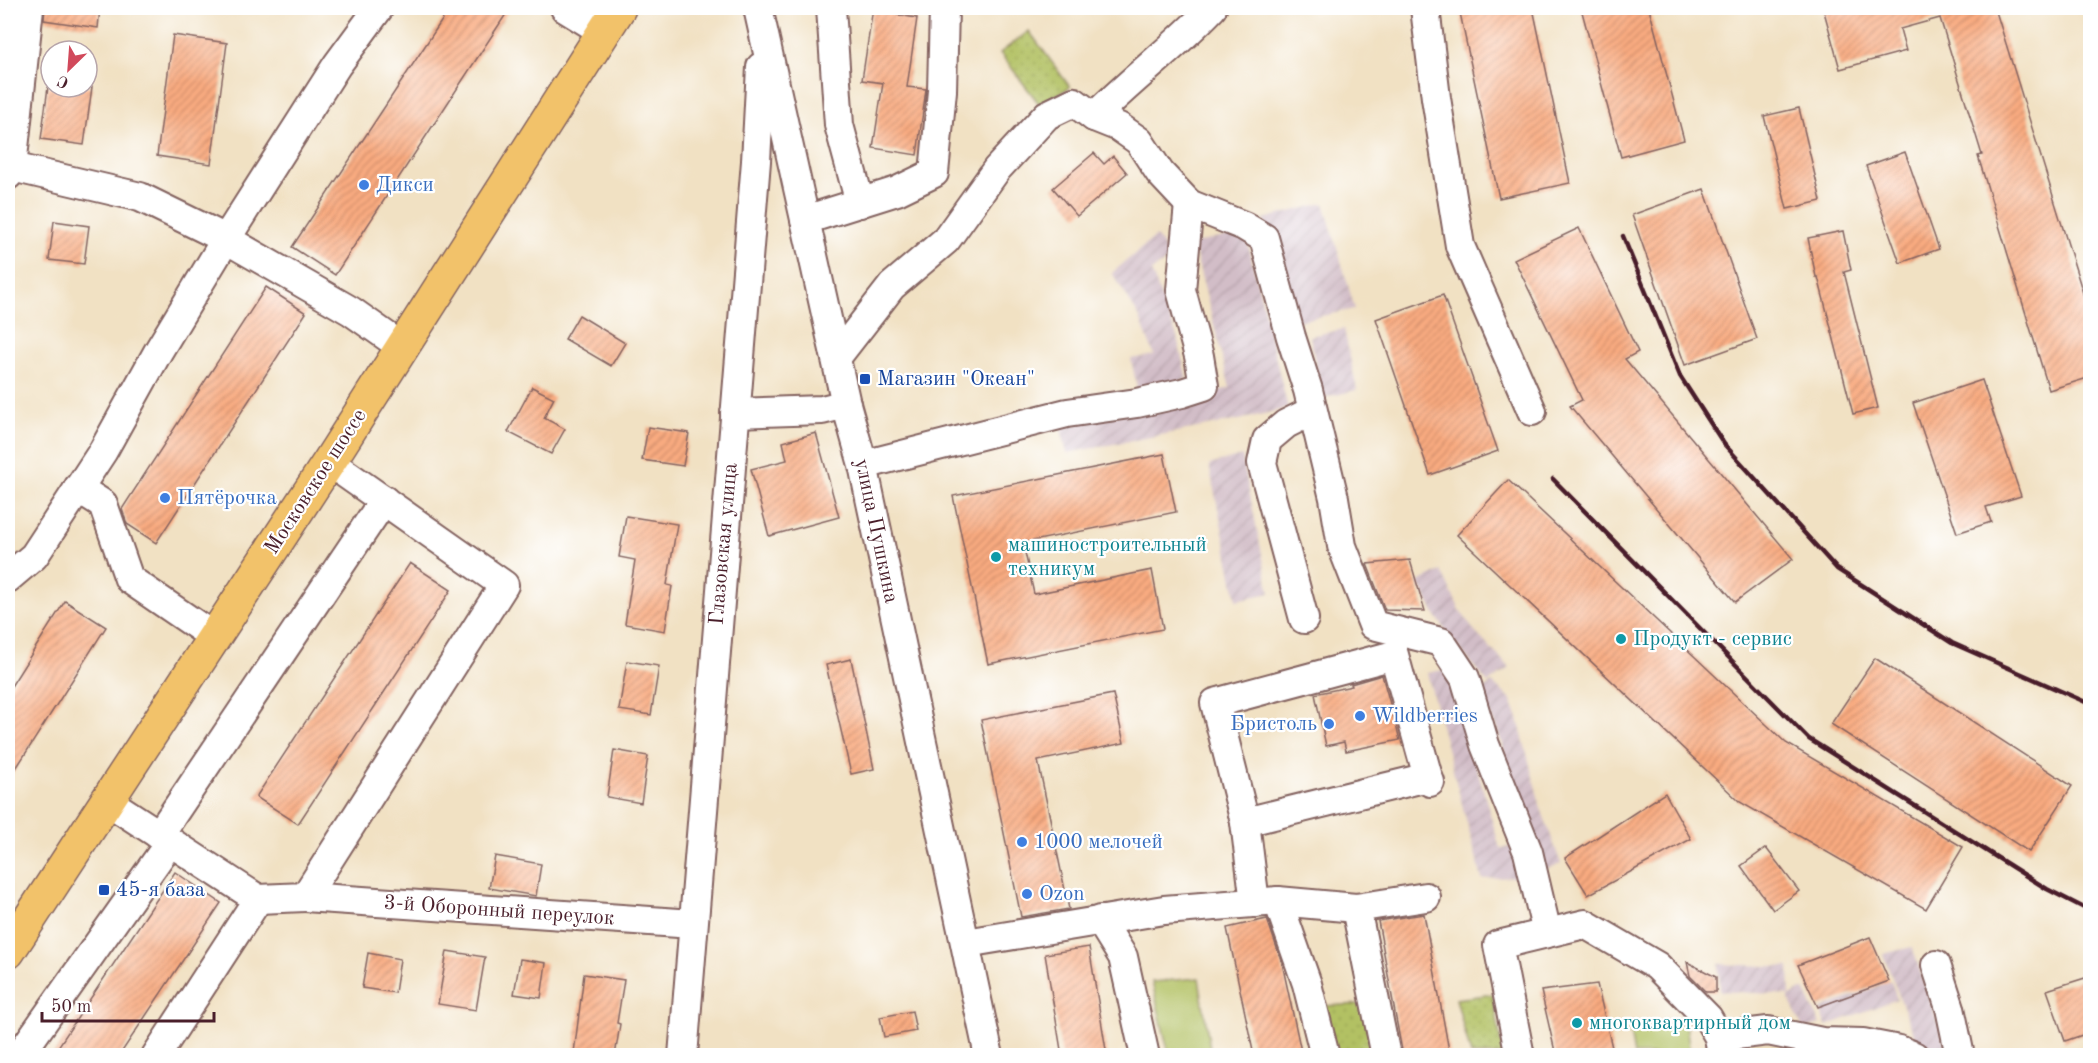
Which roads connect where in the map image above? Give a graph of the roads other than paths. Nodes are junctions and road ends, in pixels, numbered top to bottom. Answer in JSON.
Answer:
{"nodes":[{"id":1,"x":29,"y":8,"type":"edge"},
{"id":2,"x":379,"y":8,"type":"edge"},
{"id":3,"x":566,"y":8,"type":"edge"},
{"id":4,"x":831,"y":8,"type":"edge"},
{"id":5,"x":944,"y":8,"type":"edge"},
{"id":6,"x":1212,"y":8,"type":"edge"},
{"id":7,"x":1425,"y":8,"type":"edge"},
{"id":8,"x":611,"y":20,"type":"edge"},
{"id":9,"x":760,"y":20,"type":"edge"},
{"id":10,"x":1094,"y":117,"type":"junction"},
{"id":11,"x":9,"y":169,"type":"edge"},
{"id":12,"x":860,"y":203,"type":"junction"},
{"id":13,"x":1189,"y":204,"type":"junction"},
{"id":14,"x":805,"y":219,"type":"junction"},
{"id":15,"x":226,"y":239,"type":"junction"},
{"id":16,"x":402,"y":347,"type":"junction"},
{"id":17,"x":836,"y":358,"type":"junction"},
{"id":18,"x":846,"y":404,"type":"junction"},
{"id":19,"x":1312,"y":411,"type":"junction"},
{"id":20,"x":1532,"y":411,"type":"dead end"},
{"id":21,"x":735,"y":413,"type":"junction"},
{"id":22,"x":329,"y":462,"type":"junction"},
{"id":23,"x":862,"y":465,"type":"junction"},
{"id":24,"x":78,"y":488,"type":"junction"},
{"id":25,"x":384,"y":500,"type":"junction"},
{"id":26,"x":8,"y":578,"type":"edge"},
{"id":27,"x":1304,"y":619,"type":"dead end"},
{"id":28,"x":214,"y":637,"type":"junction"},
{"id":29,"x":106,"y":800,"type":"junction"},
{"id":30,"x":1245,"y":822,"type":"junction"},
{"id":31,"x":164,"y":839,"type":"junction"},
{"id":32,"x":305,"y":897,"type":"junction"},
{"id":33,"x":1426,"y":897,"type":"dead end"},
{"id":34,"x":258,"y":899,"type":"junction"},
{"id":35,"x":1266,"y":902,"type":"junction"},
{"id":36,"x":1356,"y":908,"type":"junction"},
{"id":37,"x":1106,"y":916,"type":"junction"},
{"id":38,"x":693,"y":924,"type":"junction"},
{"id":39,"x":1547,"y":933,"type":"junction"},
{"id":40,"x":966,"y":943,"type":"junction"},
{"id":41,"x":8,"y":952,"type":"edge"},
{"id":42,"x":1936,"y":965,"type":"dead end"},
{"id":43,"x":1720,"y":1046,"type":"edge"},
{"id":44,"x":19,"y":1056,"type":"edge"},
{"id":45,"x":156,"y":1056,"type":"edge"},
{"id":46,"x":683,"y":1056,"type":"edge"},
{"id":47,"x":989,"y":1056,"type":"edge"},
{"id":48,"x":1145,"y":1056,"type":"edge"},
{"id":49,"x":1325,"y":1056,"type":"edge"},
{"id":50,"x":1386,"y":1056,"type":"edge"},
{"id":51,"x":1520,"y":1056,"type":"edge"},
{"id":52,"x":1914,"y":1056,"type":"edge"},
{"id":53,"x":1960,"y":1056,"type":"edge"}],
"edges":[{"from":1,"to":11,"type":"street"},
{"from":2,"to":15,"type":"street"},
{"from":3,"to":8,"type":"street"},
{"from":4,"to":12,"type":"street"},
{"from":5,"to":12,"type":"street"},
{"from":6,"to":10,"type":"street"},
{"from":7,"to":20,"type":"street"},
{"from":8,"to":16,"type":"main road","name":"Московское шоссе"},
{"from":9,"to":14,"type":"street","name":"улица Пушкина"},
{"from":9,"to":21,"type":"street","name":"Глазовская улица"},
{"from":10,"to":13,"type":"street"},
{"from":10,"to":17,"type":"street"},
{"from":11,"to":15,"type":"street"},
{"from":12,"to":14,"type":"street"},
{"from":13,"to":19,"type":"street"},
{"from":13,"to":23,"type":"street"},
{"from":14,"to":17,"type":"street","name":"улица Пушкина"},
{"from":15,"to":16,"type":"street"},
{"from":15,"to":24,"type":"street"},
{"from":16,"to":22,"type":"main road","name":"Московское шоссе"},
{"from":17,"to":18,"type":"street","name":"улица Пушкина"},
{"from":18,"to":21,"type":"street"},
{"from":18,"to":23,"type":"street","name":"улица Пушкина"},
{"from":19,"to":27,"type":"street"},
{"from":19,"to":39,"type":"street"},
{"from":21,"to":38,"type":"street","name":"Глазовская улица"},
{"from":22,"to":25,"type":"street"},
{"from":22,"to":28,"type":"main road","name":"Московское шоссе"},
{"from":23,"to":40,"type":"street","name":"улица Пушкина"},
{"from":24,"to":26,"type":"street"},
{"from":24,"to":28,"type":"street"},
{"from":25,"to":31,"type":"street"},
{"from":25,"to":32,"type":"street"},
{"from":28,"to":29,"type":"main road","name":"Московское шоссе"},
{"from":29,"to":31,"type":"street"},
{"from":29,"to":41,"type":"main road","name":"Московское шоссе"},
{"from":30,"to":30,"type":"street"},
{"from":30,"to":35,"type":"street"},
{"from":31,"to":34,"type":"street"},
{"from":31,"to":44,"type":"street"},
{"from":32,"to":34,"type":"street","name":"3-й Оборонный переулок"},
{"from":32,"to":38,"type":"street","name":"3-й Оборонный переулок"},
{"from":33,"to":36,"type":"street"},
{"from":34,"to":45,"type":"street"},
{"from":35,"to":36,"type":"street"},
{"from":35,"to":37,"type":"street"},
{"from":35,"to":49,"type":"street"},
{"from":36,"to":50,"type":"street"},
{"from":37,"to":40,"type":"street"},
{"from":37,"to":48,"type":"street"},
{"from":38,"to":46,"type":"street","name":"Глазовская улица"},
{"from":39,"to":43,"type":"street"},
{"from":39,"to":51,"type":"street"},
{"from":40,"to":47,"type":"street","name":"улица Пушкина"},
{"from":42,"to":53,"type":"street"},
{"from":43,"to":52,"type":"street"}]}
